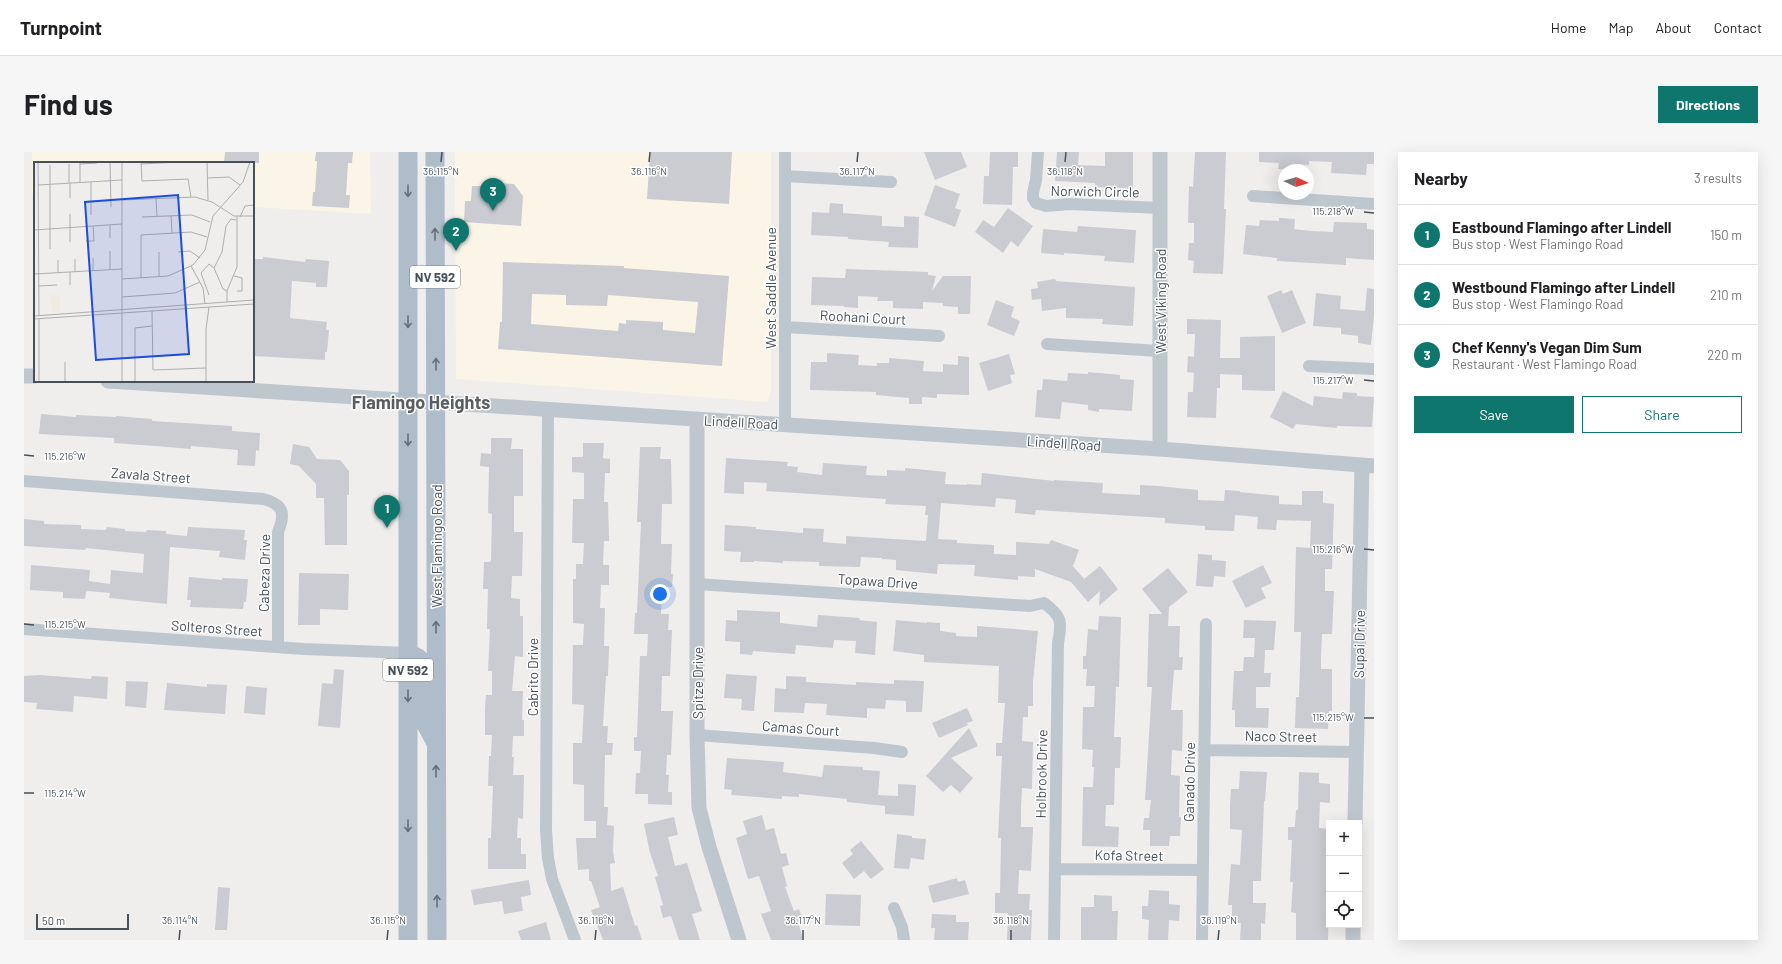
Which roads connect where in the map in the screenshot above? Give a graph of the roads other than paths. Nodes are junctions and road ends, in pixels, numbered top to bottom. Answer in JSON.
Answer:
{"nodes":[{"id":1,"x":408,"y":152,"type":"edge"},
{"id":2,"x":435,"y":152,"type":"edge"},
{"id":3,"x":785,"y":152,"type":"edge"},
{"id":4,"x":1038,"y":152,"type":"edge"},
{"id":5,"x":1160,"y":152,"type":"edge"},
{"id":6,"x":785,"y":176,"type":"junction"},
{"id":7,"x":891,"y":182,"type":"dead end"},
{"id":8,"x":1253,"y":196,"type":"dead end"},
{"id":9,"x":1374,"y":204,"type":"edge"},
{"id":10,"x":1160,"y":208,"type":"junction"},
{"id":11,"x":785,"y":327,"type":"junction"},
{"id":12,"x":939,"y":336,"type":"dead end"},
{"id":13,"x":1047,"y":344,"type":"dead end"},
{"id":14,"x":1160,"y":351,"type":"junction"},
{"id":15,"x":1309,"y":366,"type":"dead end"},
{"id":16,"x":1374,"y":369,"type":"edge"},
{"id":17,"x":123,"y":382,"type":"edge"},
{"id":18,"x":408,"y":401,"type":"junction"},
{"id":19,"x":436,"y":403,"type":"junction"},
{"id":20,"x":548,"y":410,"type":"junction"},
{"id":21,"x":697,"y":420,"type":"junction"},
{"id":22,"x":785,"y":425,"type":"junction"},
{"id":23,"x":1160,"y":449,"type":"junction"},
{"id":24,"x":1368,"y":465,"type":"edge"},
{"id":25,"x":24,"y":481,"type":"edge"},
{"id":26,"x":275,"y":502,"type":"joint"},
{"id":27,"x":408,"y":580,"type":"junction"},
{"id":28,"x":697,"y":584,"type":"junction"},
{"id":29,"x":1055,"y":611,"type":"joint"},
{"id":30,"x":1206,"y":624,"type":"dead end"},
{"id":31,"x":24,"y":629,"type":"edge"},
{"id":32,"x":278,"y":647,"type":"junction"},
{"id":33,"x":436,"y":651,"type":"junction"},
{"id":34,"x":408,"y":654,"type":"junction"},
{"id":35,"x":697,"y":735,"type":"junction"},
{"id":36,"x":436,"y":744,"type":"junction"},
{"id":37,"x":1204,"y":750,"type":"junction"},
{"id":38,"x":902,"y":752,"type":"dead end"},
{"id":39,"x":1357,"y":752,"type":"junction"},
{"id":40,"x":1355,"y":820,"type":"edge"},
{"id":41,"x":1055,"y":869,"type":"junction"},
{"id":42,"x":1203,"y":870,"type":"junction"},
{"id":43,"x":894,"y":908,"type":"dead end"},
{"id":44,"x":1353,"y":928,"type":"edge"},
{"id":45,"x":408,"y":940,"type":"edge"},
{"id":46,"x":437,"y":940,"type":"edge"},
{"id":47,"x":575,"y":940,"type":"edge"},
{"id":48,"x":739,"y":940,"type":"edge"},
{"id":49,"x":904,"y":940,"type":"edge"},
{"id":50,"x":1054,"y":940,"type":"edge"},
{"id":51,"x":1202,"y":940,"type":"edge"},
{"id":52,"x":1353,"y":940,"type":"edge"}],
"edges":[{"from":1,"to":18,"type":"main road","name":"West Flamingo Road","number":"NV 592","one_way":true},
{"from":19,"to":2,"type":"main road","name":"West Flamingo Road","number":"NV 592","one_way":true},
{"from":3,"to":6,"type":"street","name":"West Saddle Avenue"},
{"from":4,"to":10,"type":"street","name":"Norwich Circle"},
{"from":5,"to":10,"type":"street","name":"West Viking Road"},
{"from":6,"to":7,"type":"street"},
{"from":6,"to":11,"type":"street","name":"West Saddle Avenue"},
{"from":8,"to":9,"type":"street"},
{"from":10,"to":14,"type":"street","name":"West Viking Road"},
{"from":11,"to":12,"type":"street","name":"Roohani Court"},
{"from":11,"to":22,"type":"street","name":"West Saddle Avenue"},
{"from":13,"to":14,"type":"street"},
{"from":14,"to":23,"type":"street","name":"West Viking Road"},
{"from":15,"to":16,"type":"street"},
{"from":17,"to":18,"type":"street","name":"Lindell Road"},
{"from":18,"to":19,"type":"street","name":"Lindell Road"},
{"from":18,"to":27,"type":"main road","name":"West Flamingo Road","number":"NV 592","one_way":true},
{"from":19,"to":20,"type":"street","name":"Lindell Road"},
{"from":33,"to":19,"type":"main road","name":"West Flamingo Road","number":"NV 592","one_way":true},
{"from":20,"to":21,"type":"street","name":"Lindell Road"},
{"from":20,"to":47,"type":"street","name":"Cabrito Drive"},
{"from":21,"to":22,"type":"street","name":"Lindell Road"},
{"from":21,"to":28,"type":"street","name":"Spitze Drive"},
{"from":22,"to":23,"type":"street","name":"Lindell Road"},
{"from":23,"to":24,"type":"street","name":"Lindell Road"},
{"from":24,"to":39,"type":"street","name":"Supai Drive"},
{"from":25,"to":26,"type":"street","name":"Zavala Street"},
{"from":26,"to":32,"type":"street","name":"Cabeza Drive"},
{"from":27,"to":33,"type":"main road"},
{"from":27,"to":34,"type":"main road","name":"West Flamingo Road","number":"NV 592"},
{"from":28,"to":29,"type":"street","name":"Topawa Drive"},
{"from":28,"to":35,"type":"street","name":"Spitze Drive"},
{"from":29,"to":41,"type":"street","name":"Holbrook Drive"},
{"from":30,"to":37,"type":"street","name":"Ganado Drive"},
{"from":31,"to":32,"type":"street","name":"Solteros Street"},
{"from":32,"to":34,"type":"street","name":"Solteros Street"},
{"from":33,"to":36,"type":"main road","name":"West Flamingo Road","number":"NV 592"},
{"from":34,"to":36,"type":"main road"},
{"from":34,"to":45,"type":"main road","name":"West Flamingo Road","number":"NV 592","one_way":true},
{"from":35,"to":38,"type":"street","name":"Camas Court"},
{"from":35,"to":48,"type":"street","name":"Spitze Drive"},
{"from":46,"to":36,"type":"main road","name":"West Flamingo Road","number":"NV 592","one_way":true},
{"from":37,"to":39,"type":"street","name":"Naco Street"},
{"from":37,"to":42,"type":"street","name":"Ganado Drive"},
{"from":39,"to":40,"type":"street","name":"Supai Drive"},
{"from":41,"to":42,"type":"street","name":"Kofa Street"},
{"from":41,"to":50,"type":"street","name":"Holbrook Drive"},
{"from":42,"to":51,"type":"street","name":"Ganado Drive"},
{"from":43,"to":49,"type":"street"},
{"from":44,"to":52,"type":"street"}]}
